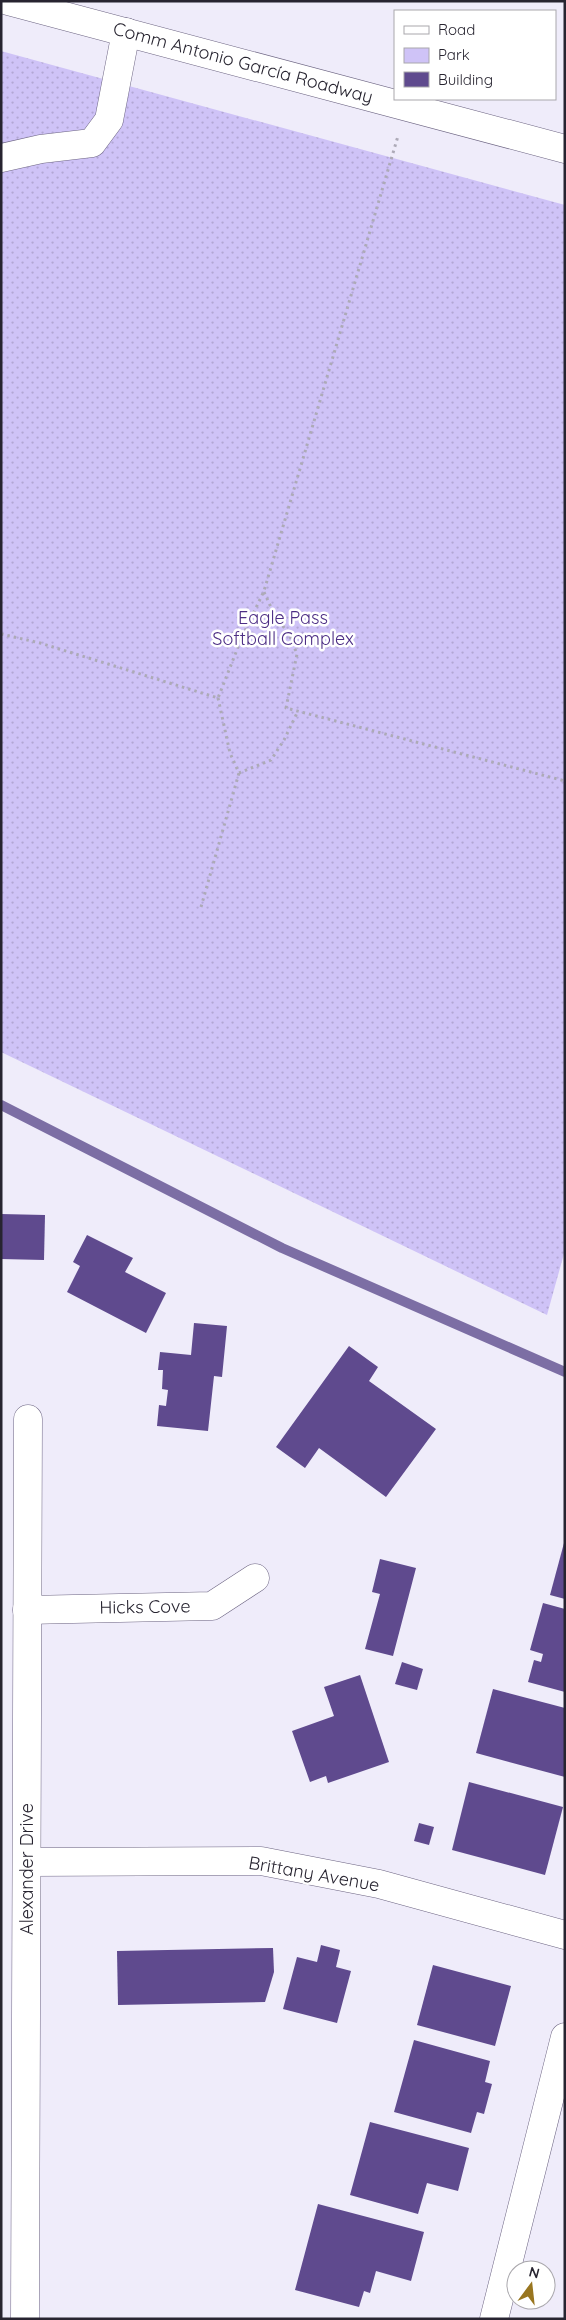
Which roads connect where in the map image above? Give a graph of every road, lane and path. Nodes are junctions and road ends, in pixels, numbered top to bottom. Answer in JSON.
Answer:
{"nodes":[{"id":1,"x":8,"y":1,"type":"edge"},
{"id":2,"x":126,"y":32,"type":"junction"},
{"id":3,"x":408,"y":107,"type":"junction"},
{"id":4,"x":565,"y":149,"type":"edge"},
{"id":5,"x":1,"y":158,"type":"edge"},
{"id":6,"x":264,"y":591,"type":"junction"},
{"id":7,"x":1,"y":634,"type":"edge"},
{"id":8,"x":218,"y":698,"type":"junction"},
{"id":9,"x":298,"y":711,"type":"junction"},
{"id":10,"x":238,"y":773,"type":"junction"},
{"id":11,"x":565,"y":781,"type":"edge"},
{"id":12,"x":201,"y":907,"type":"dead end"},
{"id":13,"x":28,"y":1419,"type":"dead end"},
{"id":14,"x":254,"y":1578,"type":"dead end"},
{"id":15,"x":27,"y":1610,"type":"junction"},
{"id":16,"x":27,"y":1862,"type":"junction"},
{"id":17,"x":565,"y":1935,"type":"edge"},
{"id":18,"x":565,"y":2037,"type":"edge"},
{"id":19,"x":25,"y":2319,"type":"edge"},
{"id":20,"x":494,"y":2319,"type":"edge"}],
"edges":[{"from":1,"to":2,"type":"street","name":"Comm Antonio García Roadway"},
{"from":2,"to":3,"type":"street","name":"Comm Antonio García Roadway"},
{"from":2,"to":5,"type":"street"},
{"from":3,"to":4,"type":"street","name":"Comm Antonio García Roadway"},
{"from":3,"to":6,"type":"path"},
{"from":6,"to":8,"type":"path"},
{"from":6,"to":9,"type":"path"},
{"from":7,"to":8,"type":"path"},
{"from":8,"to":10,"type":"path"},
{"from":9,"to":10,"type":"path"},
{"from":9,"to":11,"type":"path"},
{"from":10,"to":12,"type":"path"},
{"from":13,"to":15,"type":"street","name":"Alexander Drive"},
{"from":14,"to":15,"type":"street","name":"Hicks Cove"},
{"from":15,"to":16,"type":"street","name":"Alexander Drive"},
{"from":16,"to":17,"type":"street","name":"Brittany Avenue"},
{"from":16,"to":19,"type":"street","name":"Alexander Drive"},
{"from":18,"to":20,"type":"street"}]}
